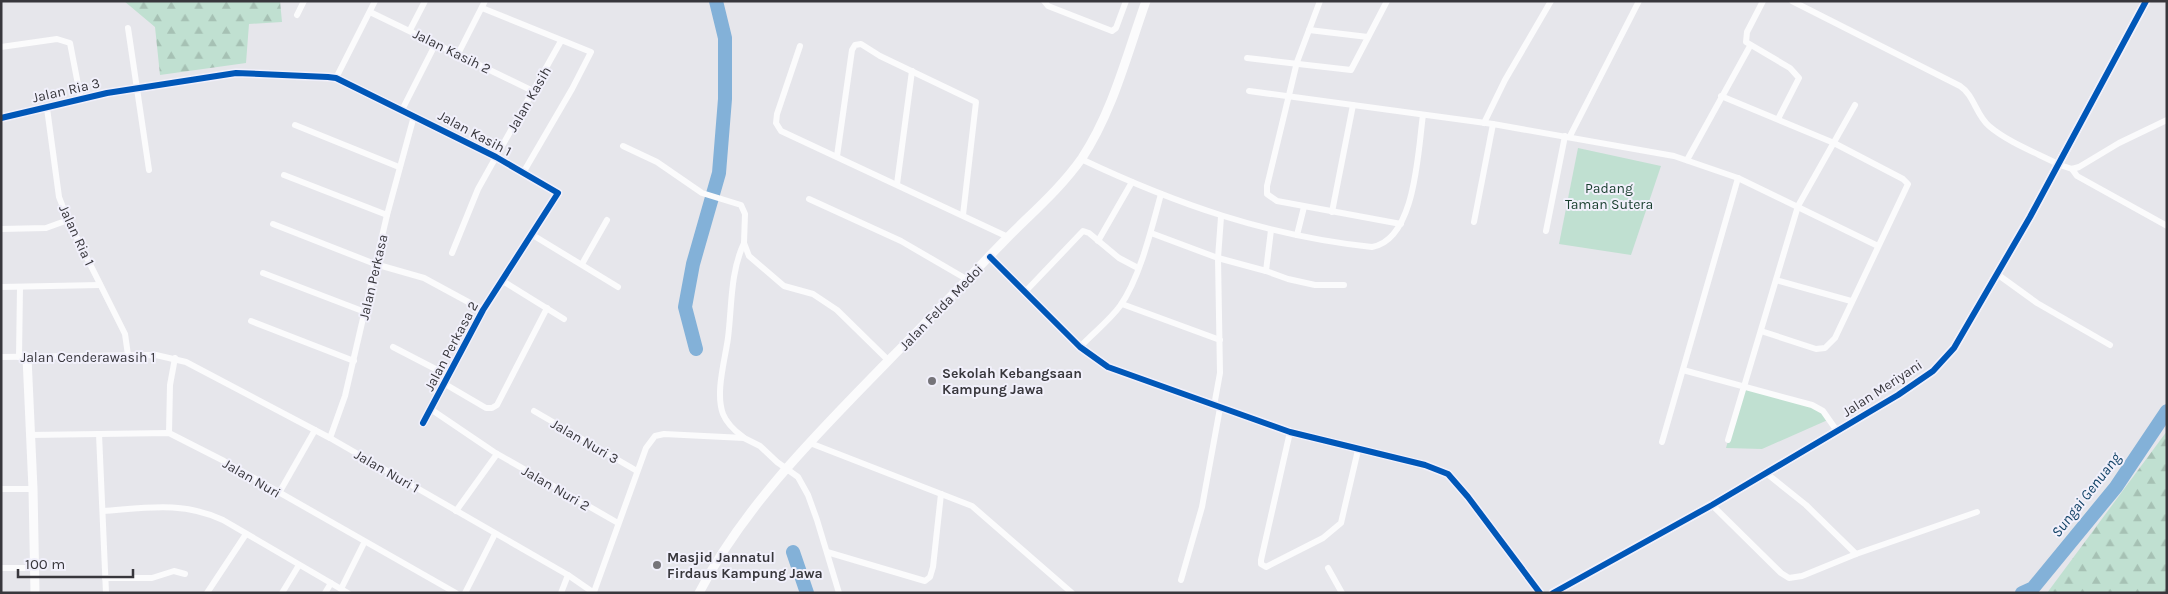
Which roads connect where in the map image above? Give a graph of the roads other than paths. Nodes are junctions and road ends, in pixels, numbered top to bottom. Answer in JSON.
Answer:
{"nodes":[{"id":1,"x":304,"y":1,"type":"edge"},
{"id":2,"x":375,"y":1,"type":"edge"},
{"id":3,"x":425,"y":1,"type":"edge"},
{"id":4,"x":485,"y":1,"type":"edge"},
{"id":5,"x":1044,"y":1,"type":"edge"},
{"id":6,"x":1126,"y":1,"type":"edge"},
{"id":7,"x":1146,"y":1,"type":"edge"},
{"id":8,"x":1320,"y":1,"type":"edge"},
{"id":9,"x":1387,"y":1,"type":"edge"},
{"id":10,"x":1551,"y":1,"type":"edge"},
{"id":11,"x":1639,"y":1,"type":"edge"},
{"id":12,"x":1763,"y":1,"type":"edge"},
{"id":13,"x":1792,"y":1,"type":"edge"},
{"id":14,"x":2146,"y":1,"type":"edge"},
{"id":15,"x":482,"y":8,"type":"junction"},
{"id":16,"x":370,"y":12,"type":"junction"},
{"id":17,"x":297,"y":15,"type":"dead end"},
{"id":18,"x":128,"y":28,"type":"dead end"},
{"id":19,"x":410,"y":30,"type":"junction"},
{"id":20,"x":1309,"y":30,"type":"junction"},
{"id":21,"x":1368,"y":37,"type":"junction"},
{"id":22,"x":561,"y":40,"type":"junction"},
{"id":23,"x":436,"y":43,"type":"junction"},
{"id":24,"x":800,"y":46,"type":"dead end"},
{"id":25,"x":1750,"y":46,"type":"junction"},
{"id":26,"x":1,"y":47,"type":"edge"},
{"id":27,"x":458,"y":54,"type":"junction"},
{"id":28,"x":1247,"y":58,"type":"dead end"},
{"id":29,"x":1297,"y":62,"type":"junction"},
{"id":30,"x":912,"y":71,"type":"junction"},
{"id":31,"x":336,"y":78,"type":"junction"},
{"id":32,"x":137,"y":88,"type":"junction"},
{"id":33,"x":533,"y":91,"type":"junction"},
{"id":34,"x":1249,"y":91,"type":"dead end"},
{"id":35,"x":1288,"y":96,"type":"junction"},
{"id":36,"x":1721,"y":96,"type":"junction"},
{"id":37,"x":81,"y":100,"type":"junction"},
{"id":38,"x":1353,"y":105,"type":"junction"},
{"id":39,"x":1855,"y":106,"type":"dead end"},
{"id":40,"x":47,"y":108,"type":"junction"},
{"id":41,"x":402,"y":110,"type":"junction"},
{"id":42,"x":1423,"y":114,"type":"junction"},
{"id":43,"x":414,"y":116,"type":"junction"},
{"id":44,"x":1,"y":118,"type":"edge"},
{"id":45,"x":1778,"y":119,"type":"junction"},
{"id":46,"x":2167,"y":120,"type":"edge"},
{"id":47,"x":1484,"y":122,"type":"junction"},
{"id":48,"x":1493,"y":124,"type":"junction"},
{"id":49,"x":295,"y":125,"type":"dead end"},
{"id":50,"x":1567,"y":136,"type":"junction"},
{"id":51,"x":1834,"y":143,"type":"junction"},
{"id":52,"x":623,"y":146,"type":"dead end"},
{"id":53,"x":837,"y":156,"type":"junction"},
{"id":54,"x":496,"y":157,"type":"junction"},
{"id":55,"x":1081,"y":159,"type":"junction"},
{"id":56,"x":1687,"y":160,"type":"junction"},
{"id":57,"x":2060,"y":166,"type":"junction"},
{"id":58,"x":399,"y":167,"type":"junction"},
{"id":59,"x":2072,"y":169,"type":"junction"},
{"id":60,"x":149,"y":170,"type":"dead end"},
{"id":61,"x":523,"y":173,"type":"junction"},
{"id":62,"x":284,"y":175,"type":"dead end"},
{"id":63,"x":1738,"y":178,"type":"junction"},
{"id":64,"x":1132,"y":182,"type":"junction"},
{"id":65,"x":897,"y":184,"type":"junction"},
{"id":66,"x":558,"y":193,"type":"joint"},
{"id":67,"x":1161,"y":194,"type":"junction"},
{"id":68,"x":809,"y":199,"type":"dead end"},
{"id":69,"x":1798,"y":206,"type":"junction"},
{"id":70,"x":1304,"y":207,"type":"junction"},
{"id":71,"x":1332,"y":212,"type":"junction"},
{"id":72,"x":387,"y":215,"type":"junction"},
{"id":73,"x":963,"y":215,"type":"junction"},
{"id":74,"x":1221,"y":217,"type":"junction"},
{"id":75,"x":68,"y":220,"type":"junction"},
{"id":76,"x":607,"y":220,"type":"dead end"},
{"id":77,"x":1474,"y":222,"type":"dead end"},
{"id":78,"x":273,"y":224,"type":"dead end"},
{"id":79,"x":1401,"y":224,"type":"junction"},
{"id":80,"x":2167,"y":226,"type":"edge"},
{"id":81,"x":1,"y":229,"type":"edge"},
{"id":82,"x":1271,"y":230,"type":"junction"},
{"id":83,"x":1546,"y":231,"type":"dead end"},
{"id":84,"x":1151,"y":233,"type":"junction"},
{"id":85,"x":531,"y":234,"type":"junction"},
{"id":86,"x":1297,"y":235,"type":"junction"},
{"id":87,"x":1008,"y":237,"type":"junction"},
{"id":88,"x":1098,"y":241,"type":"junction"},
{"id":89,"x":744,"y":243,"type":"junction"},
{"id":90,"x":1878,"y":246,"type":"junction"},
{"id":91,"x":452,"y":253,"type":"dead end"},
{"id":92,"x":990,"y":257,"type":"junction"},
{"id":93,"x":1218,"y":258,"type":"junction"},
{"id":94,"x":375,"y":264,"type":"junction"},
{"id":95,"x":582,"y":264,"type":"junction"},
{"id":96,"x":1138,"y":268,"type":"junction"},
{"id":97,"x":1266,"y":271,"type":"junction"},
{"id":98,"x":263,"y":273,"type":"dead end"},
{"id":99,"x":1998,"y":274,"type":"junction"},
{"id":100,"x":501,"y":280,"type":"junction"},
{"id":101,"x":968,"y":280,"type":"junction"},
{"id":102,"x":1776,"y":280,"type":"junction"},
{"id":103,"x":100,"y":285,"type":"junction"},
{"id":104,"x":1344,"y":285,"type":"dead end"},
{"id":105,"x":1,"y":287,"type":"edge"},
{"id":106,"x":20,"y":287,"type":"junction"},
{"id":107,"x":618,"y":287,"type":"dead end"},
{"id":108,"x":1024,"y":292,"type":"junction"},
{"id":109,"x":1851,"y":301,"type":"junction"},
{"id":110,"x":1122,"y":304,"type":"junction"},
{"id":111,"x":547,"y":308,"type":"junction"},
{"id":112,"x":484,"y":310,"type":"junction"},
{"id":113,"x":365,"y":312,"type":"junction"},
{"id":114,"x":564,"y":319,"type":"dead end"},
{"id":115,"x":251,"y":321,"type":"dead end"},
{"id":116,"x":1761,"y":331,"type":"junction"},
{"id":117,"x":1220,"y":340,"type":"junction"},
{"id":118,"x":2110,"y":345,"type":"dead end"},
{"id":119,"x":393,"y":347,"type":"dead end"},
{"id":120,"x":1080,"y":347,"type":"junction"},
{"id":121,"x":128,"y":355,"type":"junction"},
{"id":122,"x":23,"y":357,"type":"junction"},
{"id":123,"x":1,"y":358,"type":"edge"},
{"id":124,"x":175,"y":358,"type":"junction"},
{"id":125,"x":354,"y":361,"type":"junction"},
{"id":126,"x":888,"y":361,"type":"junction"},
{"id":127,"x":1682,"y":370,"type":"junction"},
{"id":128,"x":449,"y":376,"type":"junction"},
{"id":129,"x":445,"y":384,"type":"junction"},
{"id":130,"x":1744,"y":386,"type":"junction"},
{"id":131,"x":1217,"y":407,"type":"junction"},
{"id":132,"x":432,"y":410,"type":"junction"},
{"id":133,"x":534,"y":411,"type":"dead end"},
{"id":134,"x":423,"y":423,"type":"dead end"},
{"id":135,"x":315,"y":430,"type":"junction"},
{"id":136,"x":1838,"y":431,"type":"junction"},
{"id":137,"x":1290,"y":432,"type":"junction"},
{"id":138,"x":99,"y":434,"type":"junction"},
{"id":139,"x":169,"y":434,"type":"junction"},
{"id":140,"x":30,"y":436,"type":"junction"},
{"id":141,"x":330,"y":438,"type":"junction"},
{"id":142,"x":744,"y":438,"type":"junction"},
{"id":143,"x":1728,"y":440,"type":"dead end"},
{"id":144,"x":1662,"y":442,"type":"dead end"},
{"id":145,"x":810,"y":443,"type":"junction"},
{"id":146,"x":1358,"y":450,"type":"junction"},
{"id":147,"x":495,"y":453,"type":"junction"},
{"id":148,"x":787,"y":469,"type":"junction"},
{"id":149,"x":637,"y":471,"type":"junction"},
{"id":150,"x":1766,"y":473,"type":"junction"},
{"id":151,"x":1,"y":489,"type":"edge"},
{"id":152,"x":33,"y":489,"type":"junction"},
{"id":153,"x":279,"y":493,"type":"junction"},
{"id":154,"x":941,"y":494,"type":"junction"},
{"id":155,"x":1712,"y":505,"type":"junction"},
{"id":156,"x":103,"y":511,"type":"junction"},
{"id":157,"x":456,"y":511,"type":"junction"},
{"id":158,"x":1977,"y":512,"type":"dead end"},
{"id":159,"x":618,"y":523,"type":"junction"},
{"id":160,"x":246,"y":534,"type":"junction"},
{"id":161,"x":495,"y":534,"type":"junction"},
{"id":162,"x":364,"y":542,"type":"junction"},
{"id":163,"x":828,"y":552,"type":"junction"},
{"id":164,"x":1856,"y":554,"type":"junction"},
{"id":165,"x":299,"y":565,"type":"junction"},
{"id":166,"x":1,"y":568,"type":"edge"},
{"id":167,"x":34,"y":568,"type":"junction"},
{"id":168,"x":1328,"y":568,"type":"dead end"},
{"id":169,"x":185,"y":574,"type":"dead end"},
{"id":170,"x":568,"y":575,"type":"junction"},
{"id":171,"x":106,"y":578,"type":"junction"},
{"id":172,"x":1181,"y":580,"type":"dead end"},
{"id":173,"x":331,"y":583,"type":"junction"},
{"id":174,"x":341,"y":589,"type":"junction"},
{"id":175,"x":594,"y":592,"type":"edge"},
{"id":176,"x":34,"y":593,"type":"edge"},
{"id":177,"x":106,"y":593,"type":"edge"},
{"id":178,"x":206,"y":593,"type":"edge"},
{"id":179,"x":282,"y":593,"type":"edge"},
{"id":180,"x":325,"y":593,"type":"edge"},
{"id":181,"x":348,"y":593,"type":"edge"},
{"id":182,"x":456,"y":593,"type":"edge"},
{"id":183,"x":465,"y":593,"type":"edge"},
{"id":184,"x":561,"y":593,"type":"edge"},
{"id":185,"x":699,"y":593,"type":"edge"},
{"id":186,"x":839,"y":593,"type":"edge"},
{"id":187,"x":1072,"y":593,"type":"edge"},
{"id":188,"x":1342,"y":593,"type":"edge"},
{"id":189,"x":1540,"y":593,"type":"edge"},
{"id":190,"x":1553,"y":593,"type":"edge"}],
"edges":[{"from":1,"to":17,"type":"street"},
{"from":2,"to":16,"type":"street"},
{"from":3,"to":19,"type":"street"},
{"from":4,"to":15,"type":"street"},
{"from":5,"to":6,"type":"street"},
{"from":7,"to":55,"type":"street","name":"Jalan Felda Medoi"},
{"from":8,"to":20,"type":"street"},
{"from":9,"to":21,"type":"street"},
{"from":10,"to":47,"type":"street"},
{"from":11,"to":50,"type":"street"},
{"from":12,"to":25,"type":"street"},
{"from":13,"to":57,"type":"street"},
{"from":14,"to":57,"type":"street","name":"Jalan Meriyani"},
{"from":15,"to":22,"type":"street"},
{"from":15,"to":27,"type":"street"},
{"from":16,"to":19,"type":"street","name":"Jalan Kasih 2"},
{"from":16,"to":31,"type":"street"},
{"from":18,"to":32,"type":"street"},
{"from":19,"to":23,"type":"street","name":"Jalan Kasih 2"},
{"from":20,"to":21,"type":"street"},
{"from":20,"to":29,"type":"street"},
{"from":21,"to":29,"type":"street"},
{"from":22,"to":33,"type":"street","name":"Jalan Kasih"},
{"from":22,"to":61,"type":"street"},
{"from":23,"to":27,"type":"street","name":"Jalan Kasih 2"},
{"from":23,"to":41,"type":"street"},
{"from":24,"to":53,"type":"street"},
{"from":25,"to":36,"type":"street"},
{"from":25,"to":45,"type":"street"},
{"from":26,"to":37,"type":"street"},
{"from":27,"to":33,"type":"street","name":"Jalan Kasih 2"},
{"from":28,"to":29,"type":"street"},
{"from":29,"to":35,"type":"street"},
{"from":30,"to":53,"type":"street"},
{"from":30,"to":65,"type":"street"},
{"from":30,"to":73,"type":"street"},
{"from":31,"to":32,"type":"street","name":"Jalan Ria 3"},
{"from":31,"to":41,"type":"street","name":"Jalan Kasih 1"},
{"from":32,"to":37,"type":"street","name":"Jalan Ria 3"},
{"from":32,"to":60,"type":"street"},
{"from":33,"to":54,"type":"street","name":"Jalan Kasih"},
{"from":34,"to":35,"type":"street"},
{"from":35,"to":38,"type":"street"},
{"from":35,"to":70,"type":"street"},
{"from":36,"to":45,"type":"street"},
{"from":36,"to":56,"type":"street"},
{"from":37,"to":40,"type":"street","name":"Jalan Ria 3"},
{"from":38,"to":42,"type":"street"},
{"from":38,"to":71,"type":"street"},
{"from":39,"to":51,"type":"street"},
{"from":40,"to":44,"type":"street","name":"Jalan Ria 3"},
{"from":40,"to":75,"type":"street","name":"Jalan Ria 1"},
{"from":41,"to":43,"type":"street","name":"Jalan Kasih 1"},
{"from":42,"to":47,"type":"street"},
{"from":42,"to":79,"type":"street"},
{"from":43,"to":54,"type":"street","name":"Jalan Kasih 1"},
{"from":43,"to":58,"type":"street","name":"Jalan Perkasa"},
{"from":45,"to":51,"type":"street"},
{"from":46,"to":59,"type":"street"},
{"from":47,"to":48,"type":"street"},
{"from":48,"to":50,"type":"street"},
{"from":48,"to":77,"type":"street"},
{"from":49,"to":58,"type":"street"},
{"from":50,"to":56,"type":"street"},
{"from":50,"to":83,"type":"street"},
{"from":51,"to":69,"type":"street"},
{"from":51,"to":90,"type":"street"},
{"from":52,"to":89,"type":"street"},
{"from":53,"to":65,"type":"street"},
{"from":54,"to":61,"type":"street","name":"Jalan Kasih 1"},
{"from":54,"to":91,"type":"street","name":"Jalan Kasih"},
{"from":55,"to":64,"type":"street"},
{"from":55,"to":87,"type":"street","name":"Jalan Felda Medoi"},
{"from":56,"to":63,"type":"street"},
{"from":57,"to":59,"type":"street"},
{"from":57,"to":99,"type":"street","name":"Jalan Meriyani"},
{"from":58,"to":72,"type":"street","name":"Jalan Perkasa"},
{"from":59,"to":80,"type":"street"},
{"from":61,"to":66,"type":"street","name":"Jalan Kasih 1"},
{"from":62,"to":72,"type":"street"},
{"from":63,"to":69,"type":"street"},
{"from":63,"to":127,"type":"street"},
{"from":64,"to":67,"type":"street"},
{"from":64,"to":88,"type":"street"},
{"from":65,"to":73,"type":"street"},
{"from":66,"to":85,"type":"street","name":"Jalan Perkasa 2"},
{"from":67,"to":74,"type":"street"},
{"from":67,"to":84,"type":"street"},
{"from":68,"to":101,"type":"street"},
{"from":69,"to":90,"type":"street"},
{"from":69,"to":102,"type":"street"},
{"from":70,"to":71,"type":"street"},
{"from":70,"to":86,"type":"street"},
{"from":71,"to":79,"type":"street"},
{"from":72,"to":94,"type":"street","name":"Jalan Perkasa"},
{"from":73,"to":87,"type":"street"},
{"from":74,"to":82,"type":"street"},
{"from":74,"to":93,"type":"street"},
{"from":75,"to":81,"type":"street"},
{"from":75,"to":103,"type":"street","name":"Jalan Ria 1"},
{"from":76,"to":95,"type":"street"},
{"from":78,"to":94,"type":"street"},
{"from":79,"to":86,"type":"street"},
{"from":82,"to":86,"type":"street"},
{"from":82,"to":97,"type":"street"},
{"from":84,"to":93,"type":"street"},
{"from":84,"to":96,"type":"street"},
{"from":85,"to":95,"type":"street"},
{"from":85,"to":100,"type":"street","name":"Jalan Perkasa 2"},
{"from":87,"to":92,"type":"street","name":"Jalan Felda Medoi"},
{"from":88,"to":96,"type":"street"},
{"from":88,"to":108,"type":"street"},
{"from":89,"to":126,"type":"street"},
{"from":89,"to":142,"type":"street"},
{"from":90,"to":109,"type":"street"},
{"from":92,"to":101,"type":"street","name":"Jalan Felda Medoi"},
{"from":92,"to":108,"type":"street"},
{"from":93,"to":97,"type":"street"},
{"from":93,"to":117,"type":"street"},
{"from":94,"to":112,"type":"street"},
{"from":94,"to":113,"type":"street","name":"Jalan Perkasa"},
{"from":95,"to":107,"type":"street"},
{"from":96,"to":110,"type":"street"},
{"from":97,"to":104,"type":"street"},
{"from":98,"to":113,"type":"street"},
{"from":99,"to":118,"type":"street"},
{"from":99,"to":136,"type":"street","name":"Jalan Meriyani"},
{"from":100,"to":111,"type":"street"},
{"from":100,"to":112,"type":"street","name":"Jalan Perkasa 2"},
{"from":101,"to":126,"type":"street","name":"Jalan Felda Medoi"},
{"from":102,"to":109,"type":"street"},
{"from":102,"to":116,"type":"street"},
{"from":103,"to":106,"type":"street"},
{"from":103,"to":121,"type":"street","name":"Jalan Ria 1"},
{"from":105,"to":106,"type":"street"},
{"from":106,"to":122,"type":"street"},
{"from":108,"to":120,"type":"street"},
{"from":109,"to":116,"type":"street"},
{"from":110,"to":117,"type":"street"},
{"from":110,"to":120,"type":"street"},
{"from":111,"to":114,"type":"street"},
{"from":111,"to":129,"type":"street"},
{"from":112,"to":128,"type":"street","name":"Jalan Perkasa 2"},
{"from":113,"to":125,"type":"street","name":"Jalan Perkasa"},
{"from":115,"to":125,"type":"street"},
{"from":116,"to":130,"type":"street"},
{"from":117,"to":131,"type":"street"},
{"from":119,"to":128,"type":"street"},
{"from":120,"to":131,"type":"street"},
{"from":121,"to":122,"type":"street","name":"Jalan Cenderawasih 1"},
{"from":121,"to":124,"type":"street","name":"Jalan Cenderawasih 1"},
{"from":122,"to":123,"type":"street","name":"Jalan Cenderawasih 1"},
{"from":122,"to":140,"type":"street"},
{"from":124,"to":135,"type":"street","name":"Jalan Nuri 1"},
{"from":124,"to":139,"type":"street"},
{"from":125,"to":141,"type":"street","name":"Jalan Perkasa"},
{"from":126,"to":145,"type":"street","name":"Jalan Felda Medoi"},
{"from":127,"to":130,"type":"street"},
{"from":127,"to":144,"type":"street"},
{"from":128,"to":129,"type":"street","name":"Jalan Perkasa 2"},
{"from":129,"to":132,"type":"street","name":"Jalan Perkasa 2"},
{"from":130,"to":136,"type":"street"},
{"from":130,"to":143,"type":"street"},
{"from":131,"to":137,"type":"street"},
{"from":131,"to":172,"type":"street"},
{"from":132,"to":134,"type":"street","name":"Jalan Perkasa 2"},
{"from":132,"to":147,"type":"street","name":"Jalan Nuri 2"},
{"from":133,"to":149,"type":"street","name":"Jalan Nuri 3"},
{"from":135,"to":141,"type":"street","name":"Jalan Nuri 1"},
{"from":135,"to":153,"type":"street"},
{"from":136,"to":150,"type":"street","name":"Jalan Meriyani"},
{"from":137,"to":146,"type":"street"},
{"from":137,"to":146,"type":"street"},
{"from":138,"to":139,"type":"street","name":"Jalan Nuri"},
{"from":138,"to":140,"type":"street","name":"Jalan Nuri"},
{"from":138,"to":156,"type":"street"},
{"from":139,"to":153,"type":"street","name":"Jalan Nuri"},
{"from":140,"to":152,"type":"street"},
{"from":141,"to":157,"type":"street","name":"Jalan Nuri 1"},
{"from":142,"to":148,"type":"street"},
{"from":142,"to":149,"type":"street"},
{"from":145,"to":148,"type":"street","name":"Jalan Felda Medoi"},
{"from":145,"to":154,"type":"street"},
{"from":146,"to":189,"type":"street"},
{"from":147,"to":157,"type":"street"},
{"from":147,"to":159,"type":"street","name":"Jalan Nuri 2"},
{"from":148,"to":163,"type":"street"},
{"from":148,"to":185,"type":"street","name":"Jalan Felda Medoi"},
{"from":149,"to":159,"type":"street"},
{"from":150,"to":155,"type":"street","name":"Jalan Meriyani"},
{"from":150,"to":164,"type":"street"},
{"from":151,"to":152,"type":"street"},
{"from":152,"to":167,"type":"street"},
{"from":153,"to":162,"type":"street","name":"Jalan Nuri"},
{"from":154,"to":163,"type":"street"},
{"from":154,"to":187,"type":"street"},
{"from":155,"to":164,"type":"street"},
{"from":155,"to":190,"type":"street","name":"Jalan Meriyani"},
{"from":156,"to":160,"type":"street"},
{"from":156,"to":171,"type":"street"},
{"from":157,"to":161,"type":"street","name":"Jalan Nuri 1"},
{"from":158,"to":164,"type":"street"},
{"from":159,"to":175,"type":"street"},
{"from":160,"to":165,"type":"street"},
{"from":160,"to":178,"type":"street"},
{"from":161,"to":170,"type":"street","name":"Jalan Nuri 1"},
{"from":161,"to":183,"type":"street"},
{"from":162,"to":174,"type":"street"},
{"from":162,"to":182,"type":"street","name":"Jalan Nuri"},
{"from":163,"to":186,"type":"street"},
{"from":165,"to":173,"type":"street"},
{"from":165,"to":179,"type":"street"},
{"from":166,"to":167,"type":"street"},
{"from":167,"to":176,"type":"street"},
{"from":168,"to":188,"type":"street"},
{"from":169,"to":171,"type":"street"},
{"from":170,"to":175,"type":"street","name":"Jalan Nuri 1"},
{"from":170,"to":184,"type":"street"},
{"from":171,"to":177,"type":"street"},
{"from":173,"to":174,"type":"street"},
{"from":173,"to":180,"type":"street"},
{"from":174,"to":181,"type":"street"}]}
